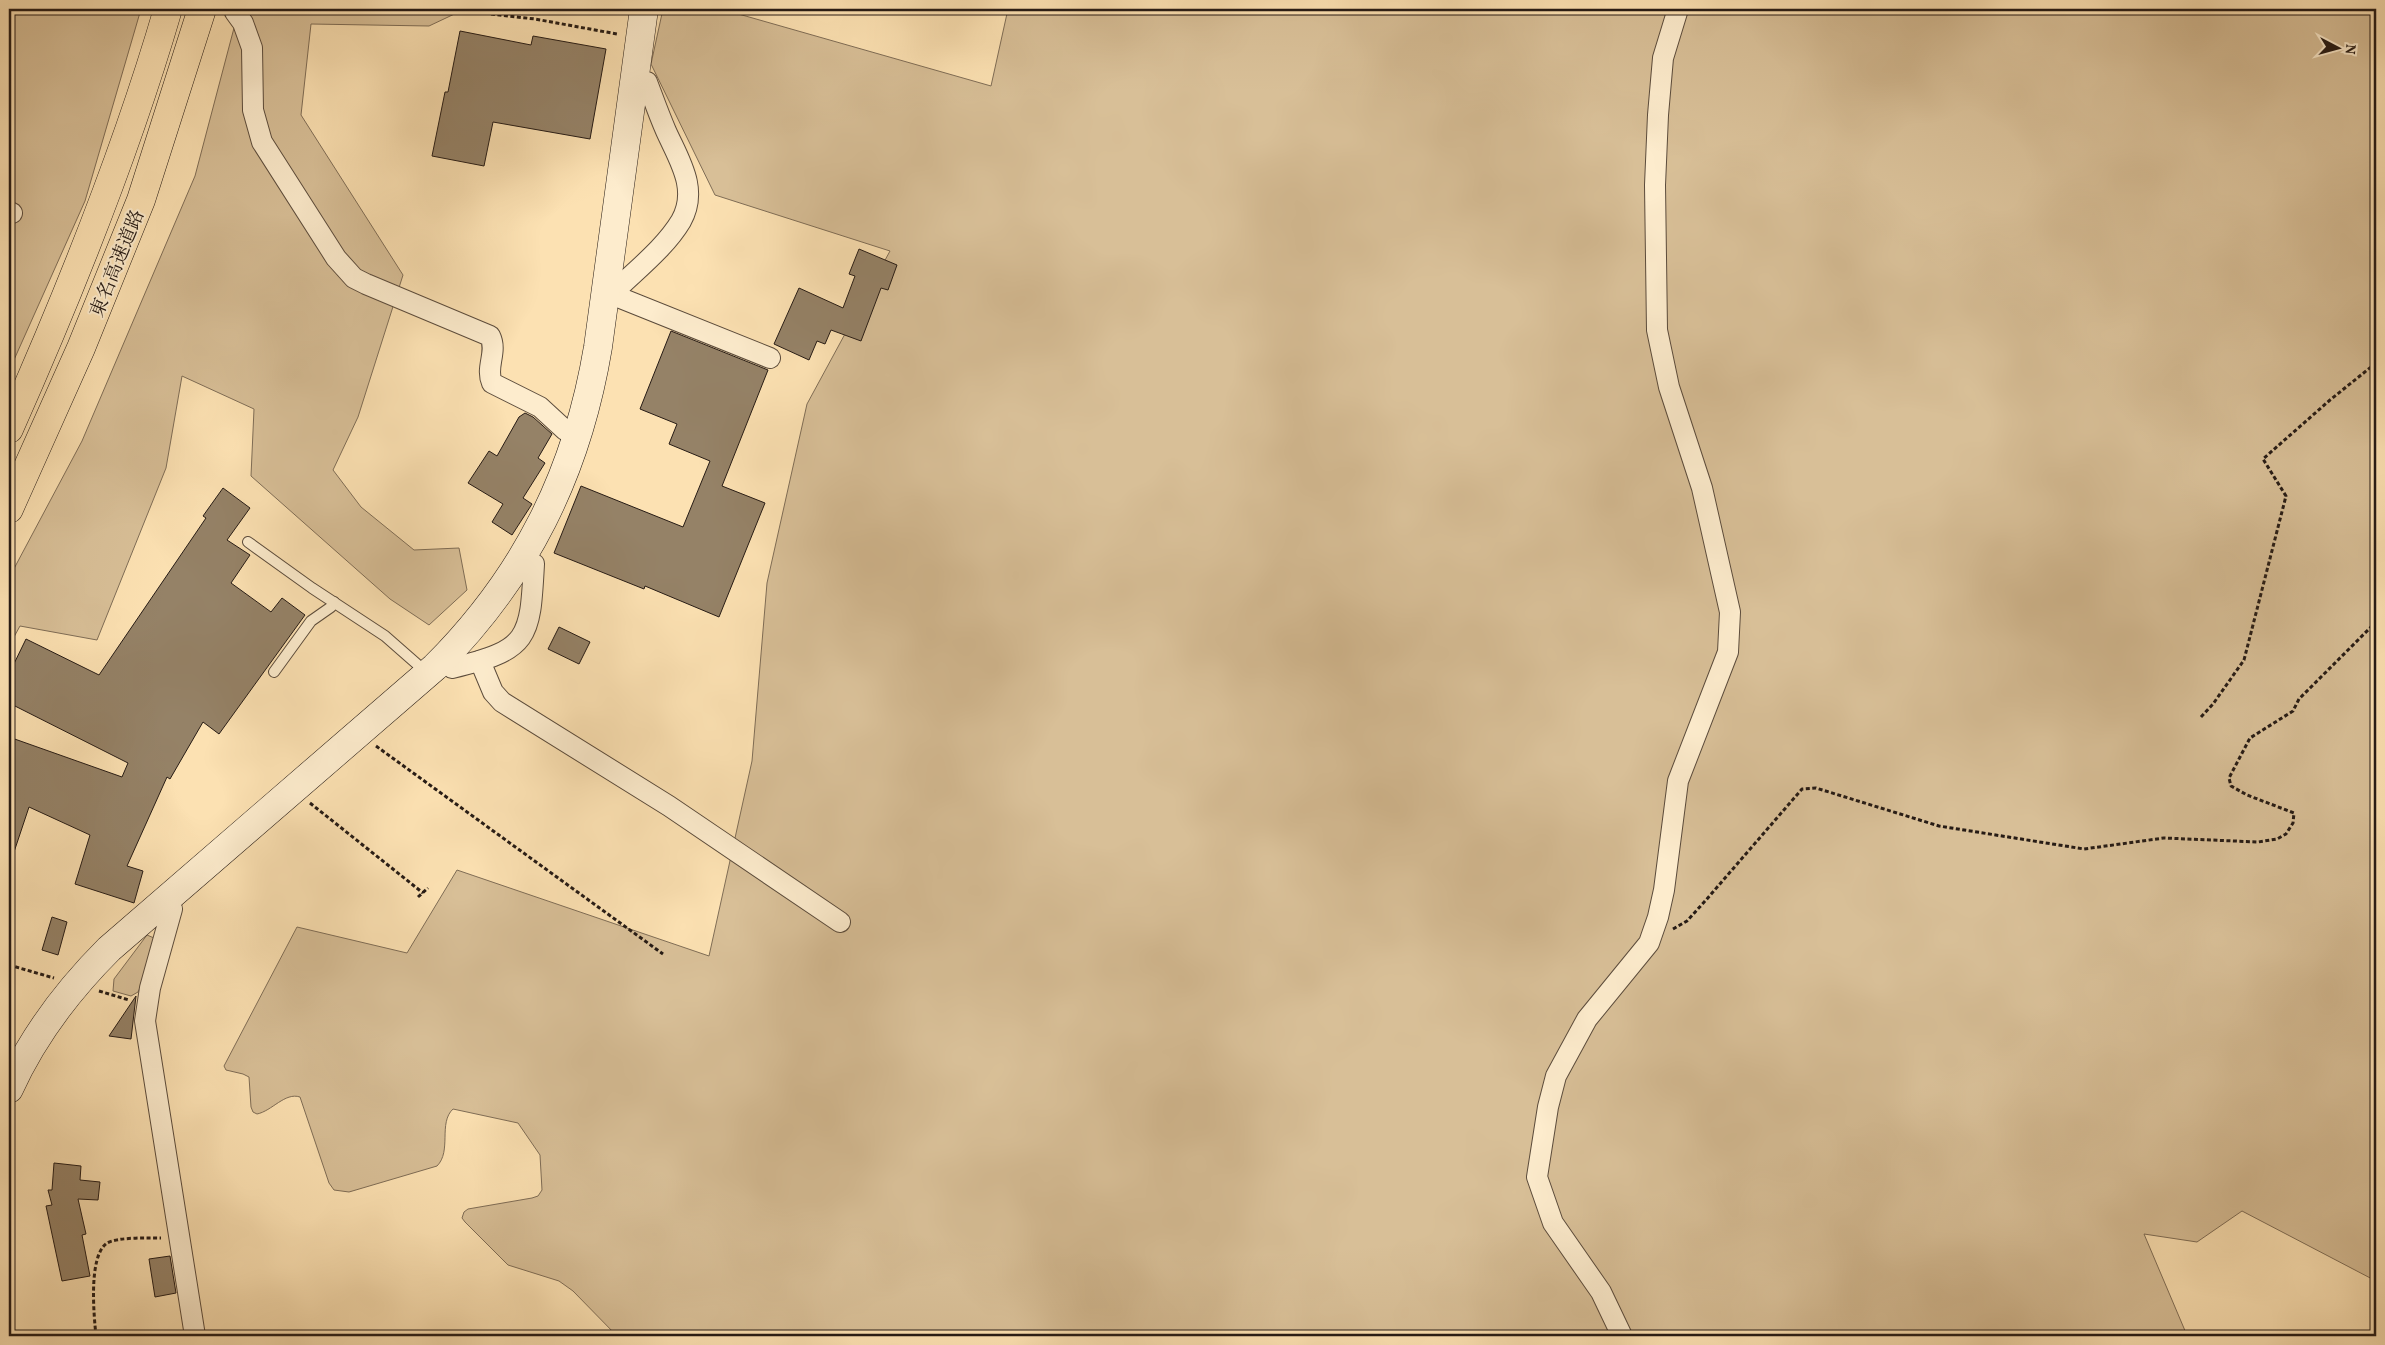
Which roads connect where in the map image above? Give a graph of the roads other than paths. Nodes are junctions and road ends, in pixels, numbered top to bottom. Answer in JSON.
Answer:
{"nodes":[{"id":1,"x":168,"y":9,"type":"edge"},
{"id":2,"x":202,"y":9,"type":"edge"},
{"id":3,"x":644,"y":9,"type":"edge"},
{"id":4,"x":1678,"y":9,"type":"edge"},
{"id":5,"x":235,"y":12,"type":"dead end"},
{"id":6,"x":634,"y":80,"type":"junction"},
{"id":7,"x":612,"y":296,"type":"junction"},
{"id":8,"x":770,"y":358,"type":"dead end"},
{"id":9,"x":9,"y":429,"type":"edge"},
{"id":10,"x":578,"y":435,"type":"junction"},
{"id":11,"x":9,"y":509,"type":"edge"},
{"id":12,"x":248,"y":542,"type":"dead end"},
{"id":13,"x":523,"y":557,"type":"junction"},
{"id":14,"x":334,"y":602,"type":"junction"},
{"id":15,"x":480,"y":661,"type":"junction"},
{"id":16,"x":435,"y":666,"type":"junction"},
{"id":17,"x":274,"y":672,"type":"dead end"},
{"id":18,"x":165,"y":901,"type":"junction"},
{"id":19,"x":840,"y":922,"type":"dead end"},
{"id":20,"x":9,"y":1089,"type":"edge"},
{"id":21,"x":195,"y":1336,"type":"edge"},
{"id":22,"x":1622,"y":1336,"type":"edge"}],
"edges":[{"from":1,"to":9,"type":"highway","name":"東名高速道路"},
{"from":2,"to":11,"type":"highway","name":"東名高速道路"},
{"from":3,"to":6,"type":"street"},
{"from":4,"to":22,"type":"street"},
{"from":5,"to":10,"type":"street"},
{"from":6,"to":7,"type":"street"},
{"from":6,"to":7,"type":"street"},
{"from":7,"to":8,"type":"street"},
{"from":7,"to":10,"type":"street"},
{"from":10,"to":13,"type":"street"},
{"from":12,"to":14,"type":"lane"},
{"from":13,"to":15,"type":"street"},
{"from":13,"to":16,"type":"street"},
{"from":14,"to":16,"type":"lane"},
{"from":14,"to":17,"type":"lane"},
{"from":15,"to":16,"type":"street"},
{"from":15,"to":19,"type":"street"},
{"from":16,"to":18,"type":"street"},
{"from":18,"to":20,"type":"street"},
{"from":18,"to":21,"type":"street"}]}
